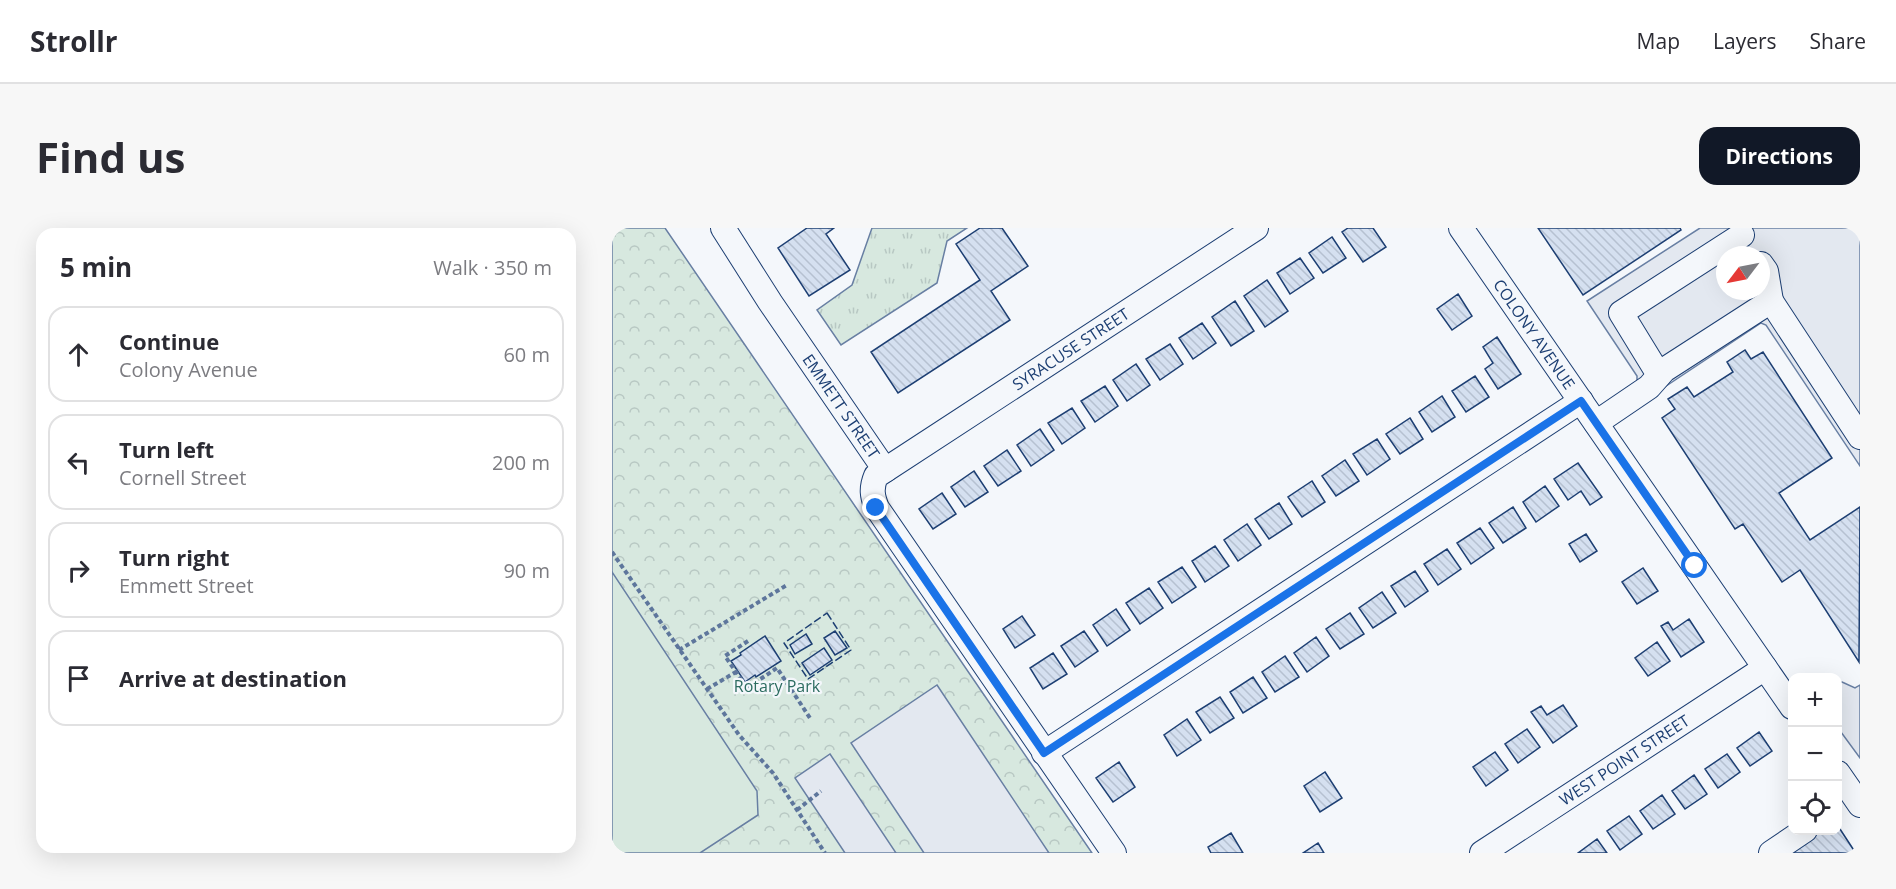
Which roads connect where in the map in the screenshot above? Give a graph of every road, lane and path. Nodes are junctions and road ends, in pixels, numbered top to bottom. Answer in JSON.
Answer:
{"nodes":[{"id":1,"x":723,"y":228,"type":"edge"},
{"id":2,"x":1256,"y":228,"type":"edge"},
{"id":3,"x":1461,"y":228,"type":"edge"},
{"id":4,"x":1740,"y":231,"type":"edge"},
{"id":5,"x":1749,"y":246,"type":"edge"},
{"id":6,"x":1770,"y":295,"type":"edge"},
{"id":7,"x":1771,"y":301,"type":"junction"},
{"id":8,"x":1659,"y":375,"type":"junction"},
{"id":9,"x":1581,"y":401,"type":"junction"},
{"id":10,"x":1596,"y":423,"type":"junction"},
{"id":11,"x":1860,"y":437,"type":"edge"},
{"id":12,"x":885,"y":470,"type":"junction"},
{"id":13,"x":612,"y":552,"type":"edge"},
{"id":14,"x":787,"y":585,"type":"dead end"},
{"id":15,"x":748,"y":640,"type":"dead end"},
{"id":16,"x":679,"y":650,"type":"junction"},
{"id":17,"x":1765,"y":668,"type":"junction"},
{"id":18,"x":736,"y":672,"type":"junction"},
{"id":19,"x":708,"y":689,"type":"junction"},
{"id":20,"x":1788,"y":701,"type":"edge"},
{"id":21,"x":810,"y":718,"type":"dead end"},
{"id":22,"x":1044,"y":753,"type":"junction"},
{"id":23,"x":1841,"y":781,"type":"edge"},
{"id":24,"x":820,"y":791,"type":"dead end"},
{"id":25,"x":1851,"y":804,"type":"edge"},
{"id":26,"x":797,"y":810,"type":"junction"},
{"id":27,"x":1799,"y":835,"type":"edge"},
{"id":28,"x":825,"y":853,"type":"edge"},
{"id":29,"x":1114,"y":853,"type":"edge"},
{"id":30,"x":1482,"y":853,"type":"edge"},
{"id":31,"x":1771,"y":853,"type":"edge"}],
"edges":[{"from":1,"to":12,"type":"street","name":"EMMETT STREET"},
{"from":2,"to":12,"type":"street","name":"SYRACUSE STREET"},
{"from":3,"to":9,"type":"street","name":"COLONY AVENUE"},
{"from":4,"to":5,"type":"street"},
{"from":4,"to":8,"type":"street"},
{"from":6,"to":7,"type":"street"},
{"from":7,"to":8,"type":"street"},
{"from":7,"to":11,"type":"street"},
{"from":8,"to":10,"type":"street"},
{"from":9,"to":10,"type":"street","name":"COLONY AVENUE"},
{"from":9,"to":22,"type":"street"},
{"from":10,"to":17,"type":"street","name":"COLONY AVENUE"},
{"from":12,"to":22,"type":"street","name":"EMMETT STREET"},
{"from":13,"to":16,"type":"path"},
{"from":14,"to":16,"type":"path"},
{"from":15,"to":18,"type":"path"},
{"from":16,"to":19,"type":"path"},
{"from":17,"to":20,"type":"street","name":"COLONY AVENUE"},
{"from":17,"to":30,"type":"street","name":"WEST POINT STREET"},
{"from":18,"to":19,"type":"path"},
{"from":18,"to":21,"type":"path"},
{"from":19,"to":26,"type":"path"},
{"from":22,"to":29,"type":"street","name":"EMMETT STREET"},
{"from":23,"to":25,"type":"street"},
{"from":24,"to":26,"type":"path"},
{"from":26,"to":28,"type":"path"},
{"from":27,"to":31,"type":"street"}]}
